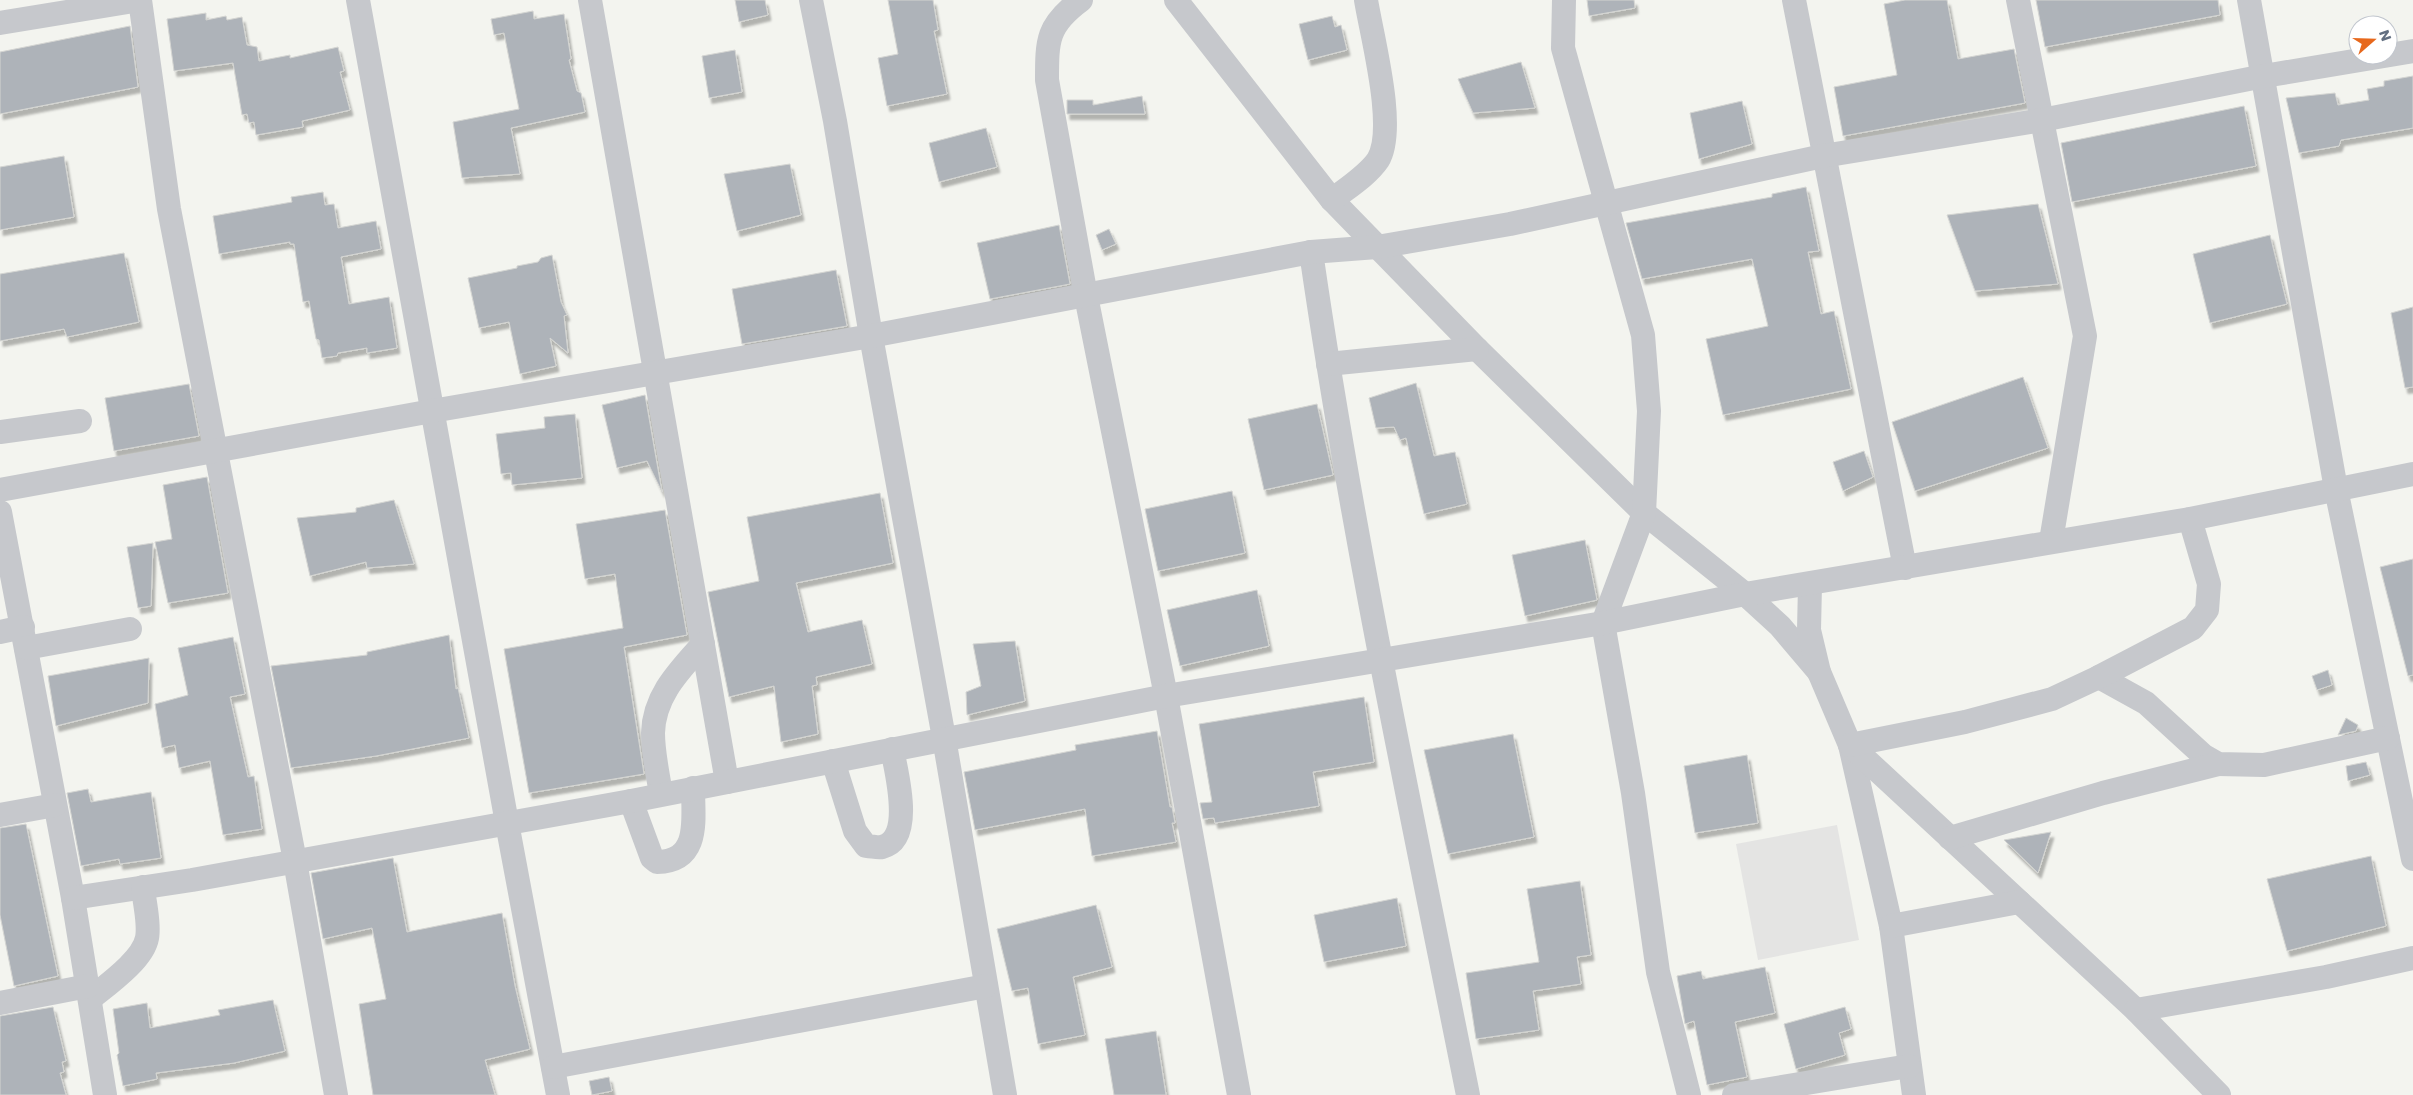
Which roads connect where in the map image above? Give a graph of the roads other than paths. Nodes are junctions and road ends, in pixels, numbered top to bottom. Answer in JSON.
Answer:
{"nodes":[{"id":1,"x":140,"y":0,"type":"edge"},
{"id":2,"x":358,"y":0,"type":"edge"},
{"id":3,"x":590,"y":0,"type":"edge"},
{"id":4,"x":811,"y":0,"type":"edge"},
{"id":5,"x":1081,"y":0,"type":"edge"},
{"id":6,"x":1176,"y":0,"type":"edge"},
{"id":7,"x":1366,"y":0,"type":"edge"},
{"id":8,"x":1564,"y":0,"type":"edge"},
{"id":9,"x":1794,"y":0,"type":"edge"},
{"id":10,"x":2018,"y":0,"type":"edge"},
{"id":11,"x":2249,"y":0,"type":"edge"},
{"id":12,"x":0,"y":23,"type":"edge"},
{"id":13,"x":2413,"y":51,"type":"edge"},
{"id":14,"x":2264,"y":76,"type":"junction"},
{"id":15,"x":2042,"y":120,"type":"junction"},
{"id":16,"x":1823,"y":156,"type":"junction"},
{"id":17,"x":1332,"y":200,"type":"junction"},
{"id":18,"x":1607,"y":202,"type":"junction"},
{"id":19,"x":1377,"y":247,"type":"junction"},
{"id":20,"x":1311,"y":252,"type":"junction"},
{"id":21,"x":1086,"y":296,"type":"junction"},
{"id":22,"x":871,"y":336,"type":"junction"},
{"id":23,"x":1477,"y":349,"type":"junction"},
{"id":24,"x":1328,"y":364,"type":"junction"},
{"id":25,"x":655,"y":374,"type":"junction"},
{"id":26,"x":432,"y":411,"type":"junction"},
{"id":27,"x":80,"y":421,"type":"dead end"},
{"id":28,"x":0,"y":432,"type":"edge"},
{"id":29,"x":217,"y":451,"type":"junction"},
{"id":30,"x":2413,"y":474,"type":"edge"},
{"id":31,"x":2336,"y":489,"type":"junction"},
{"id":32,"x":0,"y":490,"type":"edge"},
{"id":33,"x":0,"y":512,"type":"edge"},
{"id":34,"x":1644,"y":513,"type":"junction"},
{"id":35,"x":2190,"y":519,"type":"junction"},
{"id":36,"x":2051,"y":541,"type":"junction"},
{"id":37,"x":1905,"y":568,"type":"junction"},
{"id":38,"x":1810,"y":584,"type":"junction"},
{"id":39,"x":1745,"y":594,"type":"junction"},
{"id":40,"x":1603,"y":623,"type":"junction"},
{"id":41,"x":130,"y":630,"type":"dead end"},
{"id":42,"x":16,"y":636,"type":"edge"},
{"id":43,"x":703,"y":644,"type":"junction"},
{"id":44,"x":1382,"y":661,"type":"junction"},
{"id":45,"x":1819,"y":672,"type":"junction"},
{"id":46,"x":2099,"y":677,"type":"junction"},
{"id":47,"x":1166,"y":696,"type":"junction"},
{"id":48,"x":944,"y":738,"type":"junction"},
{"id":49,"x":2388,"y":738,"type":"junction"},
{"id":50,"x":1850,"y":745,"type":"junction"},
{"id":51,"x":892,"y":749,"type":"junction"},
{"id":52,"x":833,"y":760,"type":"junction"},
{"id":53,"x":2218,"y":764,"type":"junction"},
{"id":54,"x":728,"y":782,"type":"junction"},
{"id":55,"x":693,"y":788,"type":"junction"},
{"id":56,"x":661,"y":794,"type":"junction"},
{"id":57,"x":631,"y":801,"type":"junction"},
{"id":58,"x":55,"y":805,"type":"junction"},
{"id":59,"x":0,"y":815,"type":"edge"},
{"id":60,"x":506,"y":823,"type":"junction"},
{"id":61,"x":1950,"y":838,"type":"junction"},
{"id":62,"x":2413,"y":859,"type":"edge"},
{"id":63,"x":295,"y":861,"type":"junction"},
{"id":64,"x":143,"y":887,"type":"junction"},
{"id":65,"x":73,"y":898,"type":"junction"},
{"id":66,"x":2019,"y":902,"type":"junction"},
{"id":67,"x":1891,"y":926,"type":"junction"},
{"id":68,"x":2413,"y":958,"type":"edge"},
{"id":69,"x":986,"y":986,"type":"junction"},
{"id":70,"x":89,"y":993,"type":"junction"},
{"id":71,"x":0,"y":1003,"type":"edge"},
{"id":72,"x":2136,"y":1010,"type":"junction"},
{"id":73,"x":1909,"y":1066,"type":"junction"},
{"id":74,"x":553,"y":1067,"type":"junction"},
{"id":75,"x":105,"y":1095,"type":"edge"},
{"id":76,"x":336,"y":1095,"type":"edge"},
{"id":77,"x":558,"y":1095,"type":"edge"},
{"id":78,"x":1005,"y":1095,"type":"edge"},
{"id":79,"x":1239,"y":1095,"type":"edge"},
{"id":80,"x":1468,"y":1095,"type":"edge"},
{"id":81,"x":1689,"y":1095,"type":"edge"},
{"id":82,"x":1734,"y":1095,"type":"edge"},
{"id":83,"x":1914,"y":1095,"type":"edge"},
{"id":84,"x":2219,"y":1095,"type":"edge"}],
"edges":[{"from":1,"to":12,"type":"street"},
{"from":1,"to":29,"type":"street"},
{"from":2,"to":26,"type":"street"},
{"from":3,"to":25,"type":"street"},
{"from":4,"to":22,"type":"street"},
{"from":5,"to":21,"type":"street"},
{"from":6,"to":17,"type":"street"},
{"from":7,"to":17,"type":"street"},
{"from":8,"to":18,"type":"street"},
{"from":9,"to":16,"type":"street"},
{"from":10,"to":15,"type":"street"},
{"from":11,"to":14,"type":"street"},
{"from":13,"to":14,"type":"street"},
{"from":14,"to":15,"type":"street"},
{"from":14,"to":31,"type":"street"},
{"from":15,"to":16,"type":"street"},
{"from":15,"to":36,"type":"street"},
{"from":16,"to":18,"type":"street"},
{"from":16,"to":37,"type":"street"},
{"from":17,"to":19,"type":"street"},
{"from":18,"to":19,"type":"street"},
{"from":18,"to":34,"type":"street"},
{"from":19,"to":20,"type":"street"},
{"from":19,"to":23,"type":"street"},
{"from":20,"to":21,"type":"street"},
{"from":20,"to":24,"type":"street"},
{"from":21,"to":22,"type":"street"},
{"from":21,"to":47,"type":"street"},
{"from":22,"to":25,"type":"street"},
{"from":22,"to":48,"type":"street"},
{"from":23,"to":24,"type":"street"},
{"from":23,"to":34,"type":"street"},
{"from":24,"to":44,"type":"street"},
{"from":25,"to":26,"type":"street"},
{"from":25,"to":43,"type":"street"},
{"from":26,"to":29,"type":"street"},
{"from":26,"to":60,"type":"street"},
{"from":27,"to":28,"type":"street"},
{"from":29,"to":32,"type":"street"},
{"from":29,"to":63,"type":"street"},
{"from":30,"to":31,"type":"street"},
{"from":31,"to":35,"type":"street"},
{"from":31,"to":49,"type":"street"},
{"from":33,"to":42,"type":"street"},
{"from":34,"to":39,"type":"street"},
{"from":34,"to":40,"type":"street"},
{"from":35,"to":36,"type":"street"},
{"from":35,"to":46,"type":"street"},
{"from":36,"to":37,"type":"street"},
{"from":37,"to":38,"type":"street"},
{"from":38,"to":39,"type":"street"},
{"from":38,"to":45,"type":"street"},
{"from":39,"to":40,"type":"street"},
{"from":39,"to":45,"type":"street"},
{"from":40,"to":44,"type":"street"},
{"from":40,"to":81,"type":"street"},
{"from":41,"to":42,"type":"street"},
{"from":42,"to":58,"type":"street"},
{"from":43,"to":54,"type":"street"},
{"from":43,"to":56,"type":"street"},
{"from":44,"to":47,"type":"street"},
{"from":44,"to":80,"type":"street"},
{"from":45,"to":50,"type":"street"},
{"from":46,"to":50,"type":"street"},
{"from":46,"to":53,"type":"street"},
{"from":47,"to":48,"type":"street"},
{"from":47,"to":79,"type":"street"},
{"from":48,"to":51,"type":"street"},
{"from":48,"to":69,"type":"street"},
{"from":49,"to":53,"type":"street"},
{"from":49,"to":62,"type":"street"},
{"from":50,"to":61,"type":"street"},
{"from":50,"to":67,"type":"street"},
{"from":51,"to":52,"type":"street"},
{"from":51,"to":52,"type":"street"},
{"from":52,"to":54,"type":"street"},
{"from":53,"to":61,"type":"street"},
{"from":54,"to":55,"type":"street"},
{"from":55,"to":56,"type":"street"},
{"from":55,"to":57,"type":"street"},
{"from":56,"to":57,"type":"street"},
{"from":57,"to":60,"type":"street"},
{"from":58,"to":59,"type":"street"},
{"from":58,"to":65,"type":"street"},
{"from":60,"to":63,"type":"street"},
{"from":60,"to":74,"type":"street"},
{"from":61,"to":66,"type":"street"},
{"from":63,"to":64,"type":"street"},
{"from":63,"to":76,"type":"street"},
{"from":64,"to":65,"type":"street"},
{"from":64,"to":70,"type":"street"},
{"from":65,"to":70,"type":"street"},
{"from":66,"to":67,"type":"street"},
{"from":66,"to":72,"type":"street"},
{"from":67,"to":73,"type":"street"},
{"from":68,"to":72,"type":"street"},
{"from":69,"to":74,"type":"street"},
{"from":69,"to":78,"type":"street"},
{"from":70,"to":71,"type":"street"},
{"from":70,"to":75,"type":"street"},
{"from":72,"to":84,"type":"street"},
{"from":73,"to":82,"type":"street"},
{"from":73,"to":83,"type":"street"},
{"from":74,"to":77,"type":"street"}]}
